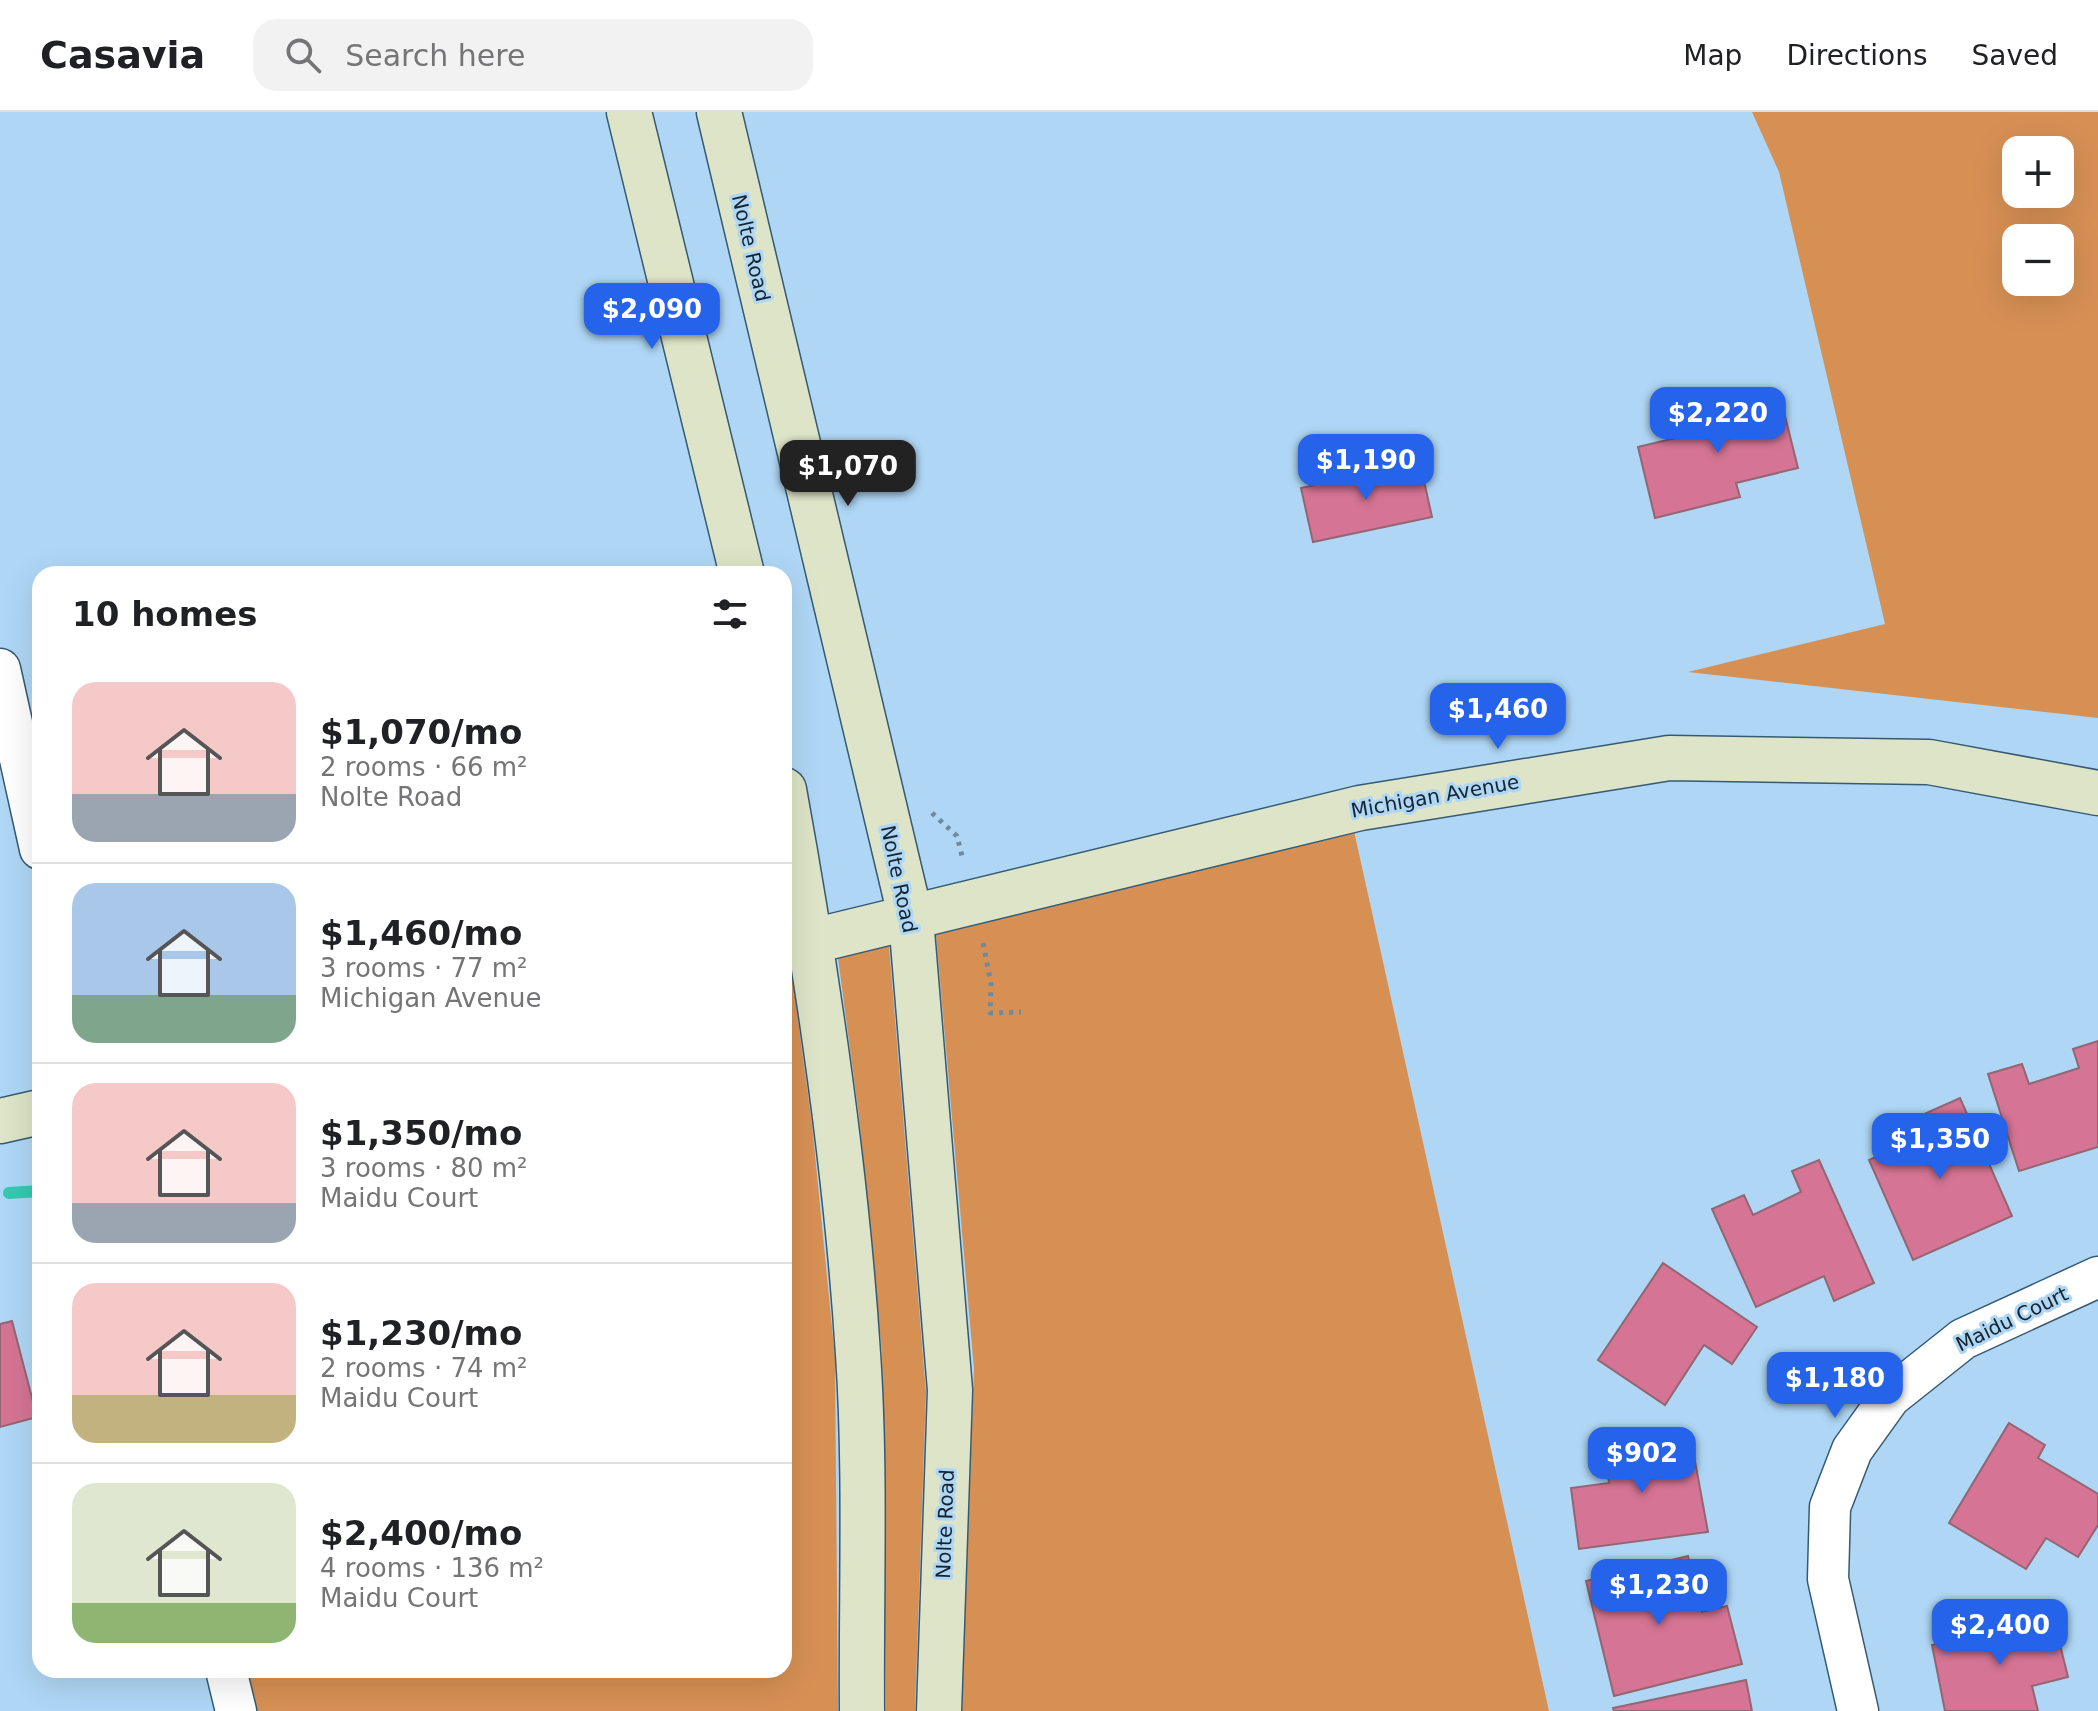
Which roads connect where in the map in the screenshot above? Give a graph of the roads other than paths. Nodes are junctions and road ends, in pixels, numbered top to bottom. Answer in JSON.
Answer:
{"nodes":[{"id":1,"x":629,"y":112,"type":"edge"},
{"id":2,"x":719,"y":112,"type":"edge"},
{"id":3,"x":740,"y":566,"type":"edge"},
{"id":4,"x":0,"y":669,"type":"edge"},
{"id":5,"x":2098,"y":793,"type":"edge"},
{"id":6,"x":32,"y":813,"type":"edge"},
{"id":7,"x":792,"y":879,"type":"edge"},
{"id":8,"x":911,"y":919,"type":"junction"},
{"id":9,"x":798,"y":945,"type":"edge"},
{"id":10,"x":32,"y":1114,"type":"edge"},
{"id":11,"x":0,"y":1121,"type":"edge"},
{"id":12,"x":2098,"y":1277,"type":"edge"},
{"id":13,"x":228,"y":1678,"type":"edge"},
{"id":14,"x":236,"y":1711,"type":"edge"},
{"id":15,"x":862,"y":1711,"type":"edge"},
{"id":16,"x":939,"y":1711,"type":"edge"},
{"id":17,"x":1858,"y":1711,"type":"edge"}],
"edges":[{"from":1,"to":3,"type":"street"},
{"from":2,"to":8,"type":"street","name":"Nolte Road"},
{"from":4,"to":6,"type":"street"},
{"from":5,"to":8,"type":"street","name":"Michigan Avenue"},
{"from":7,"to":9,"type":"street"},
{"from":8,"to":9,"type":"street","name":"Michigan Avenue"},
{"from":8,"to":16,"type":"street","name":"Nolte Road"},
{"from":9,"to":15,"type":"street"},
{"from":10,"to":11,"type":"street"},
{"from":12,"to":17,"type":"street","name":"Maidu Court"},
{"from":13,"to":14,"type":"street"}]}
